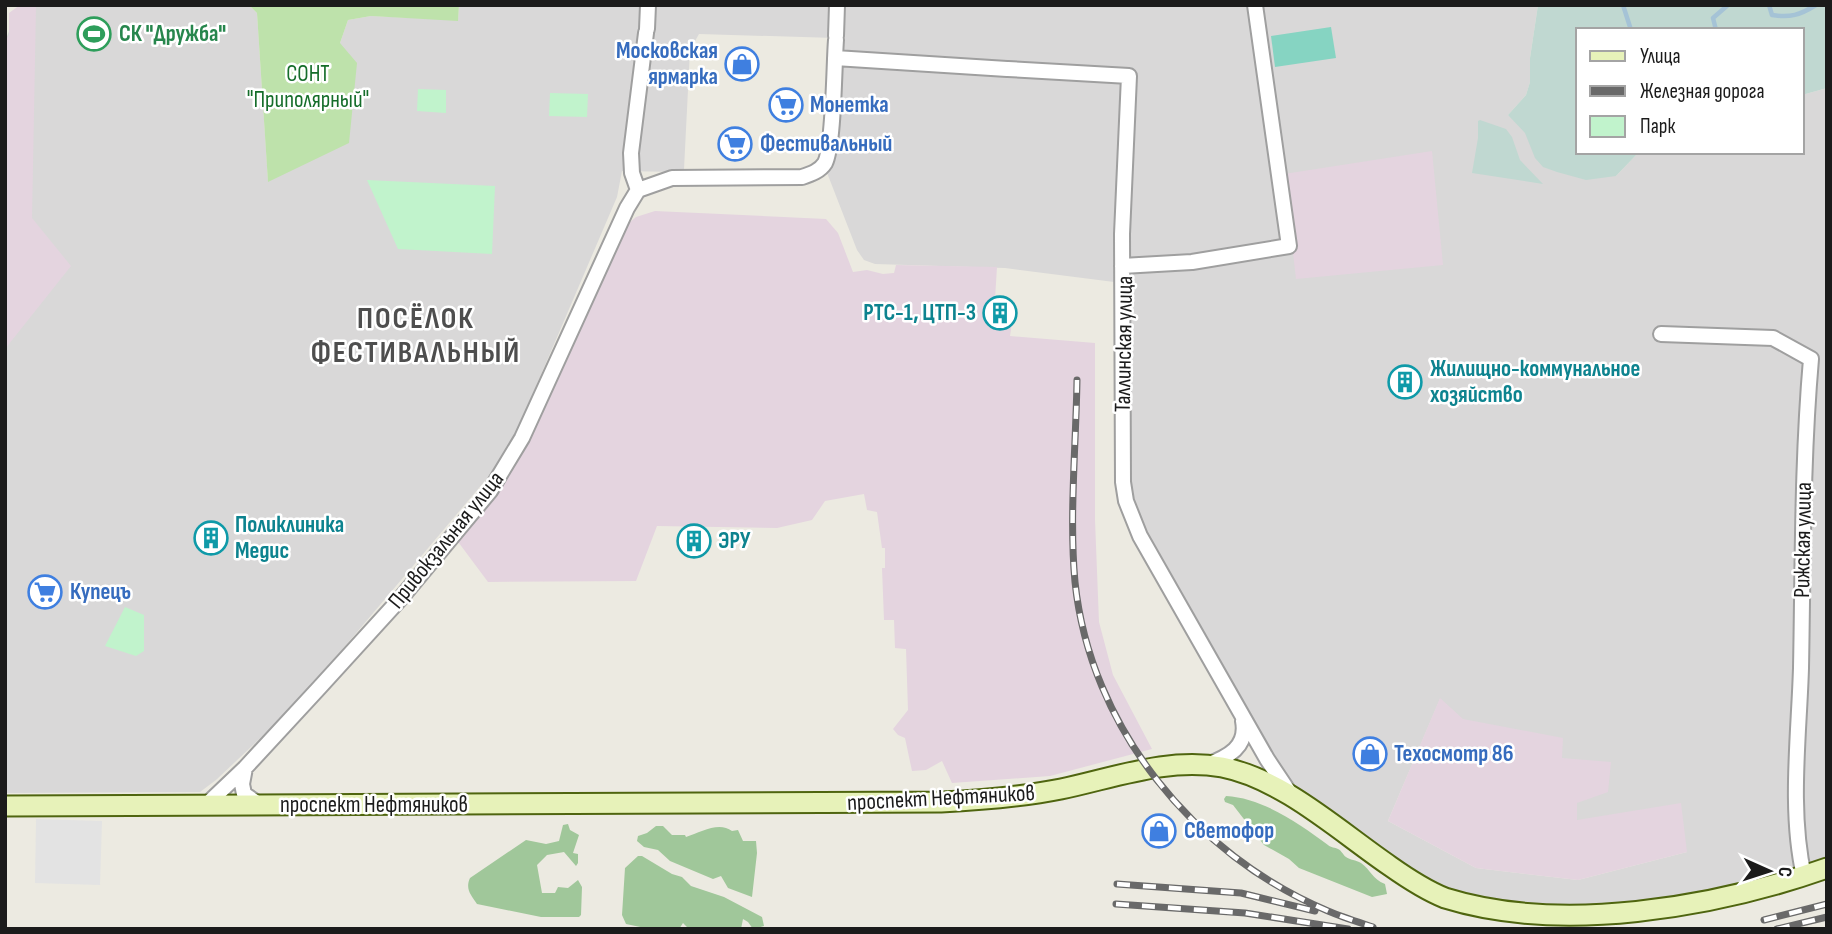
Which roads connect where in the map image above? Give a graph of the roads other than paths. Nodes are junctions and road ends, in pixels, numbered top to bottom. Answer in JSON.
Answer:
{"nodes":[{"id":1,"x":648,"y":5,"type":"edge"},
{"id":2,"x":837,"y":5,"type":"edge"},
{"id":3,"x":1255,"y":5,"type":"edge"},
{"id":4,"x":835,"y":58,"type":"junction"},
{"id":5,"x":638,"y":190,"type":"junction"},
{"id":6,"x":1122,"y":266,"type":"junction"},
{"id":7,"x":1661,"y":334,"type":"dead end"},
{"id":8,"x":1242,"y":716,"type":"junction"},
{"id":9,"x":1207,"y":765,"type":"junction"},
{"id":10,"x":244,"y":768,"type":"junction"},
{"id":11,"x":1297,"y":801,"type":"junction"},
{"id":12,"x":5,"y":806,"type":"edge"},
{"id":13,"x":205,"y":806,"type":"junction"},
{"id":14,"x":260,"y":806,"type":"junction"},
{"id":15,"x":1827,"y":868,"type":"edge"},
{"id":16,"x":1804,"y":876,"type":"junction"}],
"edges":[{"from":1,"to":5,"type":"street"},
{"from":2,"to":4,"type":"street"},
{"from":3,"to":6,"type":"street","name":"Таллинская улица"},
{"from":4,"to":5,"type":"street"},
{"from":4,"to":6,"type":"street"},
{"from":5,"to":10,"type":"street","name":"Привокзальная улица"},
{"from":6,"to":8,"type":"street","name":"Таллинская улица"},
{"from":7,"to":16,"type":"street","name":"Рижская улица"},
{"from":8,"to":9,"type":"street"},
{"from":8,"to":11,"type":"street","name":"Таллинская улица"},
{"from":9,"to":11,"type":"main road","name":"проспект Нефтяников"},
{"from":9,"to":14,"type":"main road","name":"проспект Нефтяников"},
{"from":10,"to":13,"type":"street","name":"Привокзальная улица"},
{"from":10,"to":14,"type":"street"},
{"from":11,"to":16,"type":"main road","name":"проспект Нефтяников"},
{"from":12,"to":13,"type":"main road","name":"проспект Нефтяников"},
{"from":13,"to":14,"type":"main road","name":"проспект Нефтяников"},
{"from":15,"to":16,"type":"main road","name":"проспект Нефтяников"}]}
